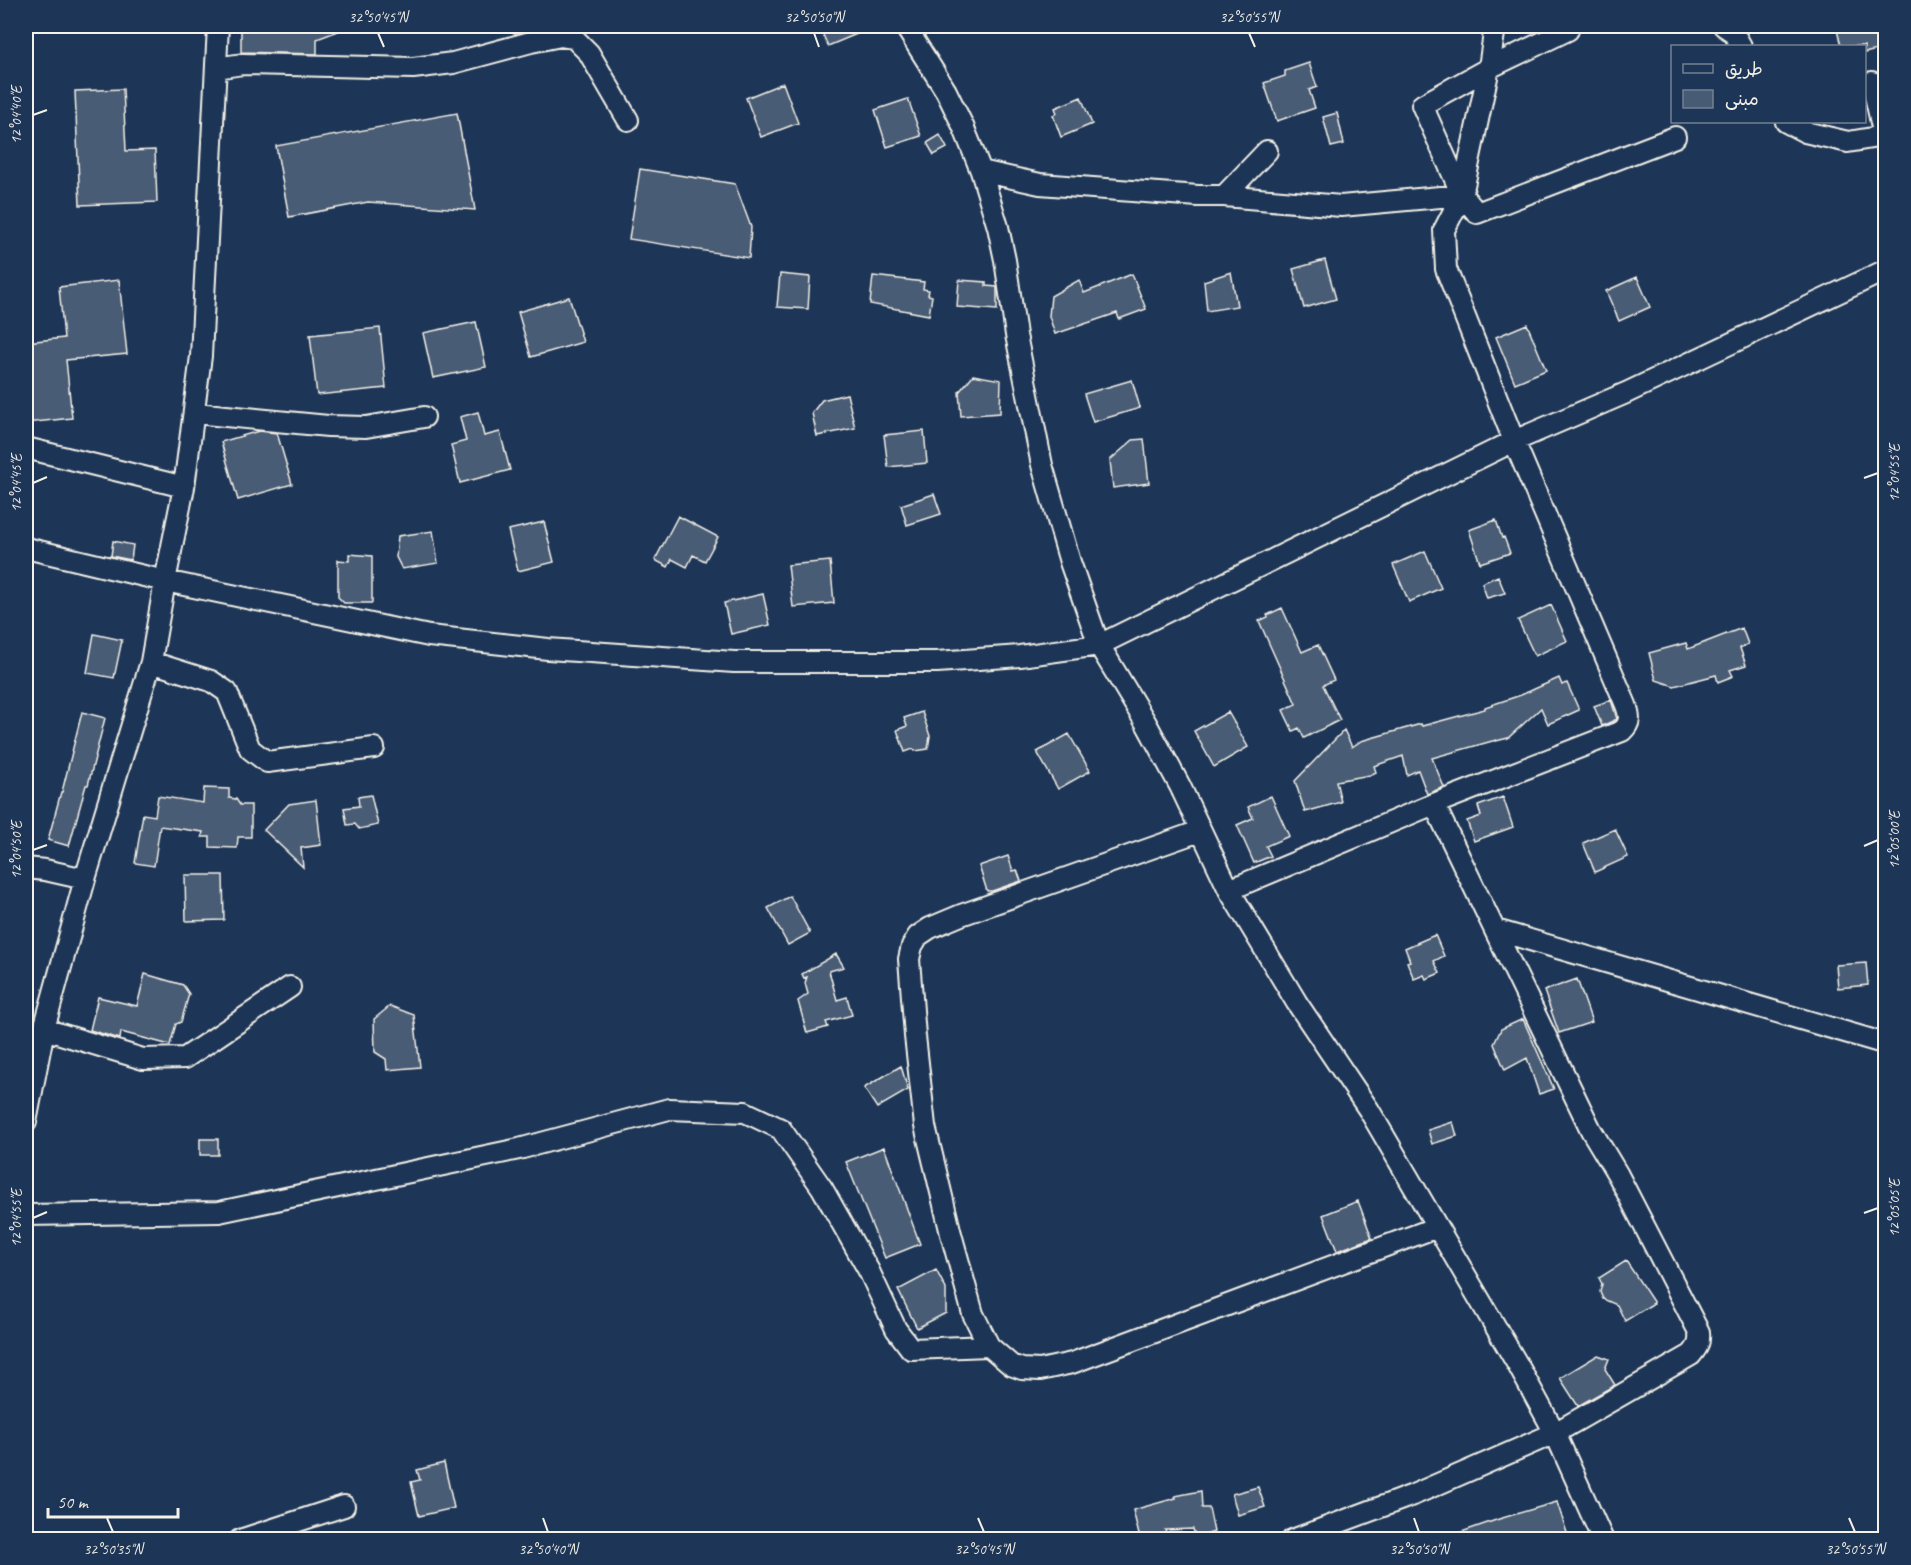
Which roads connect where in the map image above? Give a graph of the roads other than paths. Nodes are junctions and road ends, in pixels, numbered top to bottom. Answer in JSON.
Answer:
{"nodes":[{"id":1,"x":218,"y":26,"type":"edge"},
{"id":2,"x":905,"y":26,"type":"edge"},
{"id":3,"x":1495,"y":26,"type":"edge"},
{"id":4,"x":1724,"y":26,"type":"edge"},
{"id":5,"x":1571,"y":27,"type":"edge"},
{"id":6,"x":1740,"y":45,"type":"edge"},
{"id":7,"x":216,"y":68,"type":"junction"},
{"id":8,"x":1489,"y":68,"type":"junction"},
{"id":9,"x":1872,"y":82,"type":"dead end"},
{"id":10,"x":628,"y":120,"type":"dead end"},
{"id":11,"x":1788,"y":123,"type":"edge"},
{"id":12,"x":1885,"y":135,"type":"edge"},
{"id":13,"x":1675,"y":137,"type":"dead end"},
{"id":14,"x":1268,"y":151,"type":"dead end"},
{"id":15,"x":981,"y":171,"type":"junction"},
{"id":16,"x":1462,"y":195,"type":"junction"},
{"id":17,"x":1224,"y":196,"type":"junction"},
{"id":18,"x":1886,"y":270,"type":"edge"},
{"id":19,"x":195,"y":413,"type":"junction"},
{"id":20,"x":424,"y":417,"type":"dead end"},
{"id":21,"x":1514,"y":441,"type":"junction"},
{"id":22,"x":26,"y":448,"type":"edge"},
{"id":23,"x":184,"y":487,"type":"junction"},
{"id":24,"x":26,"y":548,"type":"edge"},
{"id":25,"x":165,"y":581,"type":"junction"},
{"id":26,"x":1100,"y":645,"type":"junction"},
{"id":27,"x":152,"y":662,"type":"junction"},
{"id":28,"x":374,"y":748,"type":"dead end"},
{"id":29,"x":1434,"y":804,"type":"junction"},
{"id":30,"x":1200,"y":831,"type":"junction"},
{"id":31,"x":26,"y":868,"type":"edge"},
{"id":32,"x":85,"y":879,"type":"junction"},
{"id":33,"x":1228,"y":890,"type":"junction"},
{"id":34,"x":1496,"y":930,"type":"junction"},
{"id":35,"x":290,"y":987,"type":"dead end"},
{"id":36,"x":44,"y":1029,"type":"junction"},
{"id":37,"x":1886,"y":1044,"type":"edge"},
{"id":38,"x":26,"y":1122,"type":"edge"},
{"id":39,"x":26,"y":1215,"type":"edge"},
{"id":40,"x":1437,"y":1227,"type":"junction"},
{"id":41,"x":989,"y":1346,"type":"junction"},
{"id":42,"x":1555,"y":1433,"type":"junction"},
{"id":43,"x":344,"y":1506,"type":"dead end"},
{"id":44,"x":240,"y":1539,"type":"edge"},
{"id":45,"x":1292,"y":1539,"type":"edge"},
{"id":46,"x":1603,"y":1539,"type":"edge"}],
"edges":[{"from":1,"to":7,"type":"street"},
{"from":2,"to":15,"type":"street"},
{"from":3,"to":8,"type":"street"},
{"from":4,"to":6,"type":"street"},
{"from":5,"to":8,"type":"street"},
{"from":7,"to":10,"type":"street"},
{"from":7,"to":19,"type":"street"},
{"from":8,"to":16,"type":"street"},
{"from":8,"to":16,"type":"street"},
{"from":9,"to":12,"type":"street"},
{"from":11,"to":12,"type":"street"},
{"from":13,"to":16,"type":"street"},
{"from":14,"to":17,"type":"street"},
{"from":15,"to":17,"type":"street"},
{"from":15,"to":26,"type":"street"},
{"from":16,"to":17,"type":"street"},
{"from":16,"to":21,"type":"street"},
{"from":18,"to":21,"type":"street"},
{"from":19,"to":20,"type":"street"},
{"from":19,"to":23,"type":"street"},
{"from":21,"to":26,"type":"street"},
{"from":21,"to":29,"type":"street"},
{"from":22,"to":23,"type":"street"},
{"from":23,"to":25,"type":"street"},
{"from":24,"to":25,"type":"street"},
{"from":25,"to":26,"type":"street"},
{"from":25,"to":27,"type":"street"},
{"from":26,"to":30,"type":"street"},
{"from":27,"to":28,"type":"street"},
{"from":27,"to":32,"type":"street"},
{"from":29,"to":33,"type":"street"},
{"from":29,"to":34,"type":"street"},
{"from":30,"to":33,"type":"street"},
{"from":30,"to":41,"type":"street"},
{"from":31,"to":32,"type":"street"},
{"from":32,"to":36,"type":"street"},
{"from":33,"to":40,"type":"street"},
{"from":34,"to":37,"type":"street"},
{"from":34,"to":42,"type":"street"},
{"from":35,"to":36,"type":"street"},
{"from":36,"to":38,"type":"street"},
{"from":39,"to":41,"type":"street"},
{"from":40,"to":41,"type":"street"},
{"from":40,"to":42,"type":"street"},
{"from":42,"to":45,"type":"street"},
{"from":42,"to":46,"type":"street"},
{"from":43,"to":44,"type":"street"}]}
